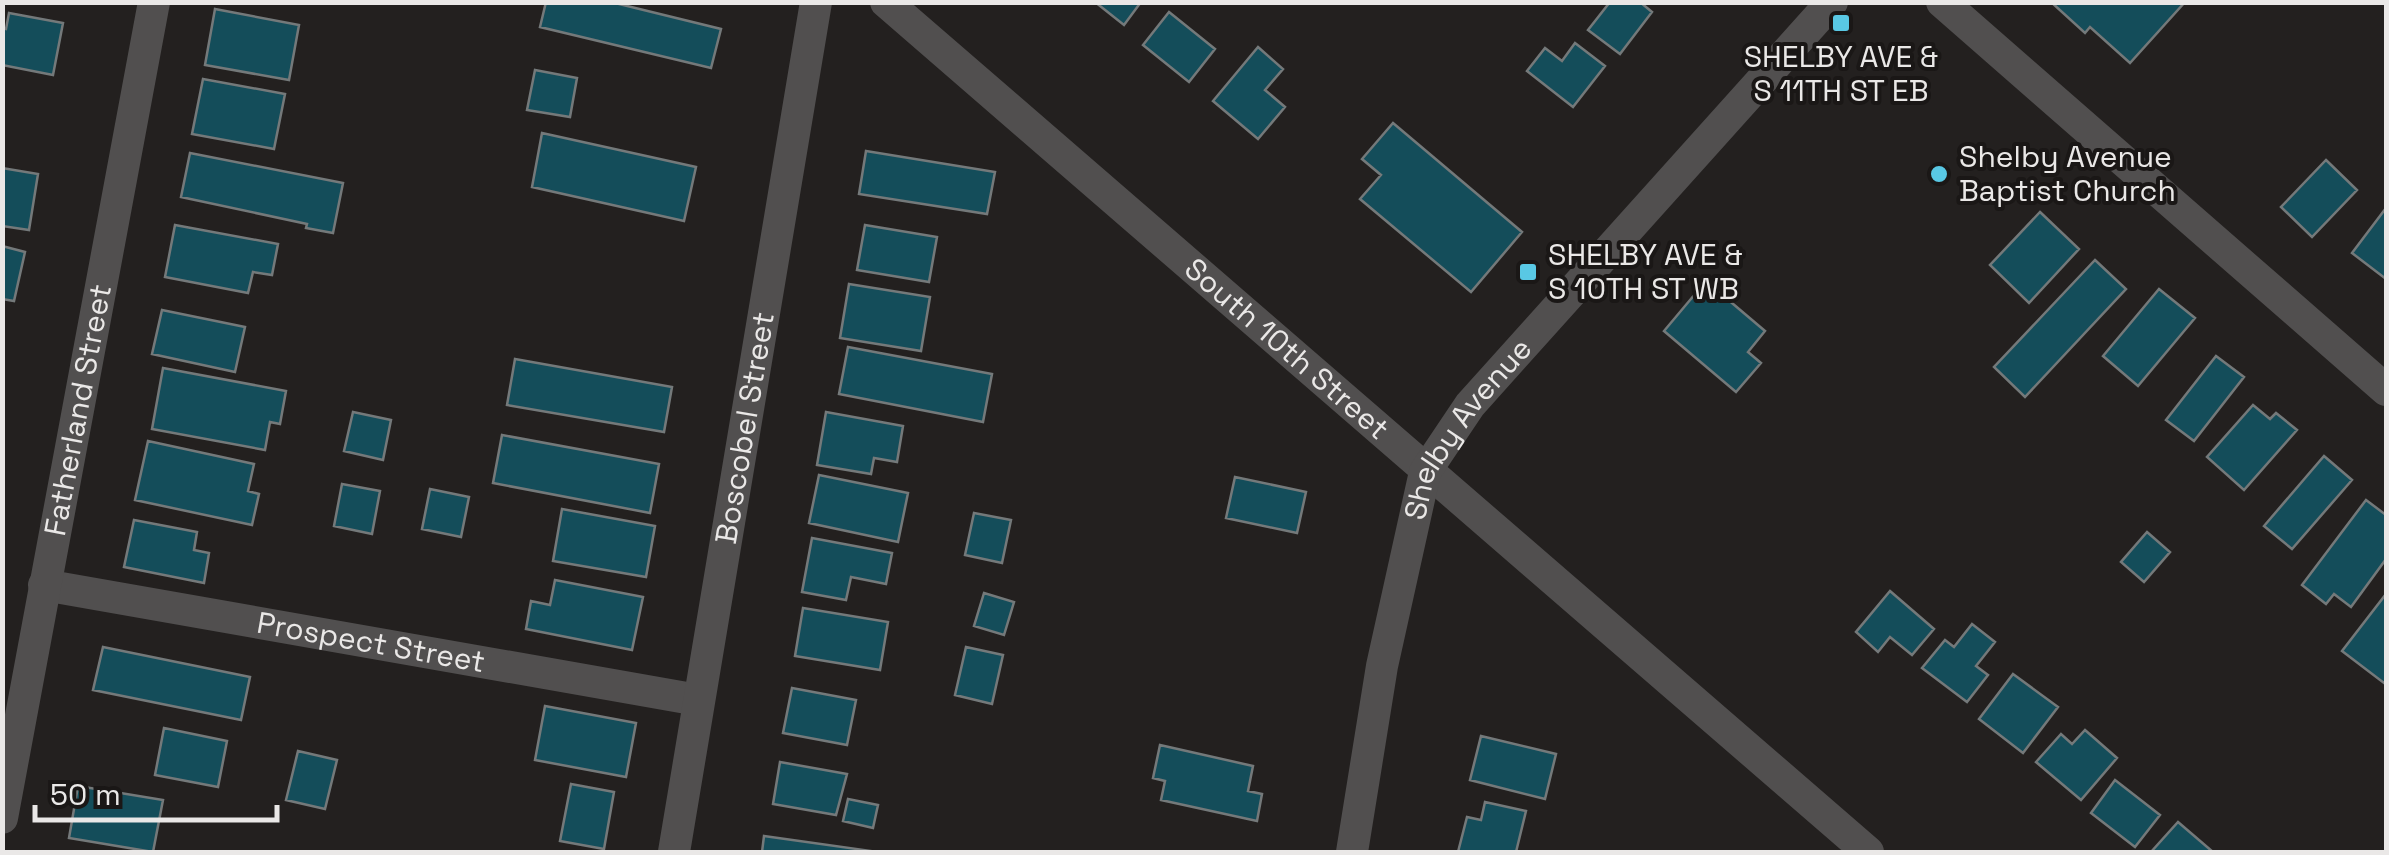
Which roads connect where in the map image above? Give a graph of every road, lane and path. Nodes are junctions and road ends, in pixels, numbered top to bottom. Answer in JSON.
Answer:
{"nodes":[{"id":1,"x":154,"y":2,"type":"edge"},
{"id":2,"x":816,"y":2,"type":"edge"},
{"id":3,"x":886,"y":2,"type":"edge"},
{"id":4,"x":1832,"y":2,"type":"edge"},
{"id":5,"x":1942,"y":2,"type":"edge"},
{"id":6,"x":2386,"y":390,"type":"edge"},
{"id":7,"x":1425,"y":472,"type":"junction"},
{"id":8,"x":44,"y":584,"type":"junction"},
{"id":9,"x":698,"y":700,"type":"junction"},
{"id":10,"x":2,"y":818,"type":"edge"},
{"id":11,"x":674,"y":852,"type":"edge"},
{"id":12,"x":1352,"y":852,"type":"edge"},
{"id":13,"x":1868,"y":852,"type":"edge"}],
"edges":[{"from":1,"to":8,"type":"street","name":"Fatherland Street"},
{"from":2,"to":9,"type":"street","name":"Boscobel Street"},
{"from":3,"to":7,"type":"street","name":"South 10th Street"},
{"from":4,"to":7,"type":"street","name":"Shelby Avenue"},
{"from":5,"to":6,"type":"street"},
{"from":7,"to":12,"type":"street","name":"Shelby Avenue"},
{"from":7,"to":13,"type":"street","name":"South 10th Street"},
{"from":8,"to":9,"type":"street","name":"Prospect Street"},
{"from":8,"to":10,"type":"street","name":"Fatherland Street"},
{"from":9,"to":11,"type":"street","name":"Boscobel Street"}]}
